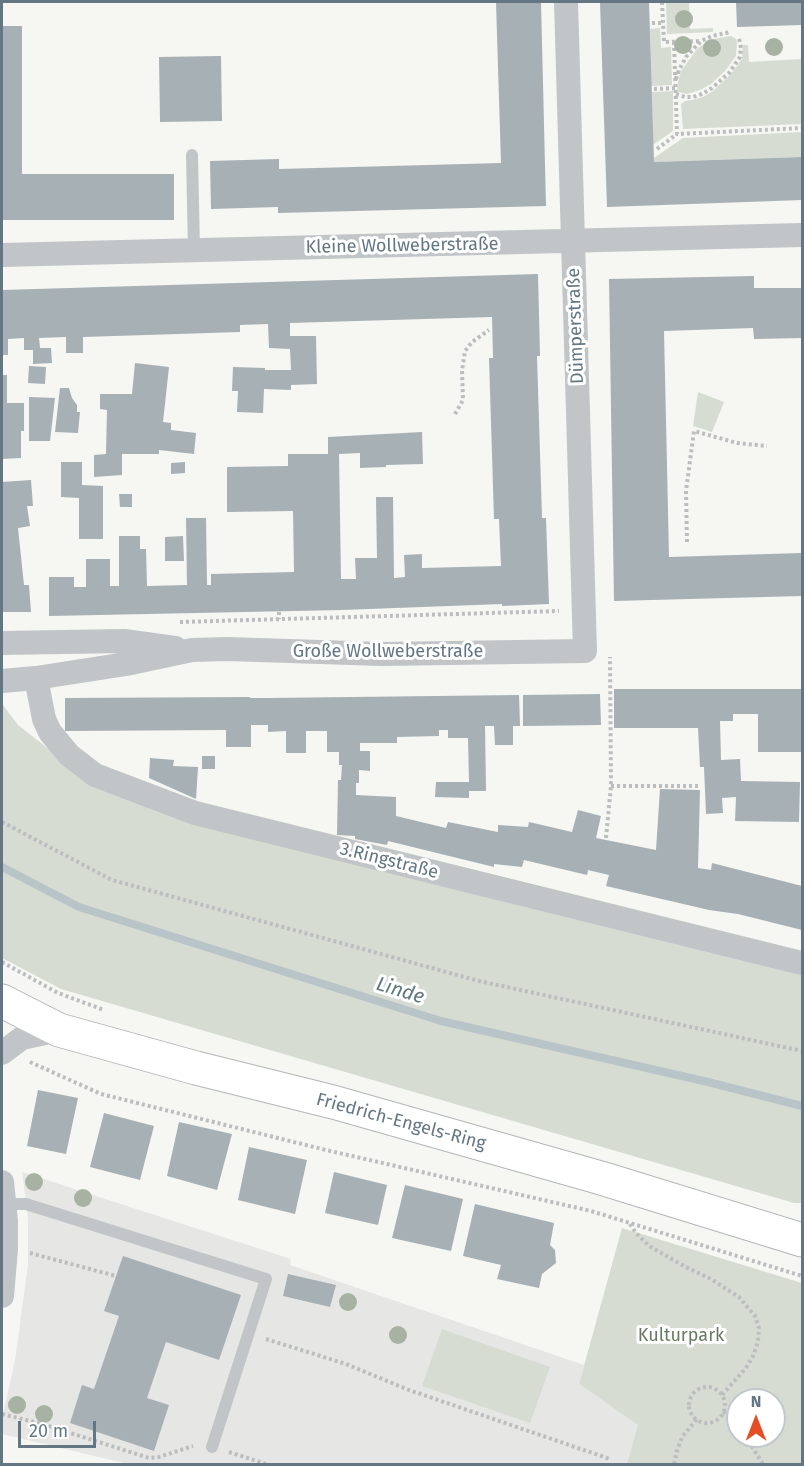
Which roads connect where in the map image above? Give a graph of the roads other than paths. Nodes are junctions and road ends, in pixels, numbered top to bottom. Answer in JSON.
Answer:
{"nodes":[{"id":1,"x":566,"y":2,"type":"edge"},
{"id":2,"x":192,"y":155,"type":"dead end"},
{"id":3,"x":802,"y":235,"type":"edge"},
{"id":4,"x":573,"y":242,"type":"junction"},
{"id":5,"x":194,"y":250,"type":"junction"},
{"id":6,"x":2,"y":255,"type":"edge"},
{"id":7,"x":2,"y":642,"type":"edge"},
{"id":8,"x":192,"y":651,"type":"junction"},
{"id":9,"x":585,"y":651,"type":"joint"},
{"id":10,"x":36,"y":678,"type":"junction"},
{"id":11,"x":2,"y":681,"type":"edge"},
{"id":12,"x":802,"y":963,"type":"edge"},
{"id":13,"x":2,"y":1001,"type":"edge"},
{"id":14,"x":59,"y":1030,"type":"junction"},
{"id":15,"x":2,"y":1053,"type":"edge"},
{"id":16,"x":3,"y":1193,"type":"edge"},
{"id":17,"x":802,"y":1240,"type":"edge"},
{"id":18,"x":2,"y":1296,"type":"edge"},
{"id":19,"x":212,"y":1447,"type":"road end"}],
"edges":[{"from":1,"to":4,"type":"street","name":"Dümperstraße"},
{"from":2,"to":5,"type":"lane"},
{"from":3,"to":4,"type":"street","name":"Kleine Wollweberstraße"},
{"from":4,"to":5,"type":"street","name":"Kleine Wollweberstraße"},
{"from":4,"to":9,"type":"street","name":"Dümperstraße"},
{"from":5,"to":6,"type":"street","name":"Kleine Wollweberstraße"},
{"from":7,"to":8,"type":"street","name":"Große Wollweberstraße"},
{"from":8,"to":9,"type":"street","name":"Große Wollweberstraße"},
{"from":8,"to":10,"type":"street","name":"Große Wollweberstraße"},
{"from":10,"to":11,"type":"street","name":"Große Wollweberstraße"},
{"from":10,"to":12,"type":"street","name":"3.Ringstraße"},
{"from":13,"to":14,"type":"main road","name":"Friedrich-Engels-Ring"},
{"from":14,"to":15,"type":"street"},
{"from":14,"to":17,"type":"main road","name":"Friedrich-Engels-Ring"},
{"from":16,"to":18,"type":"street"},
{"from":16,"to":19,"type":"lane"}]}
